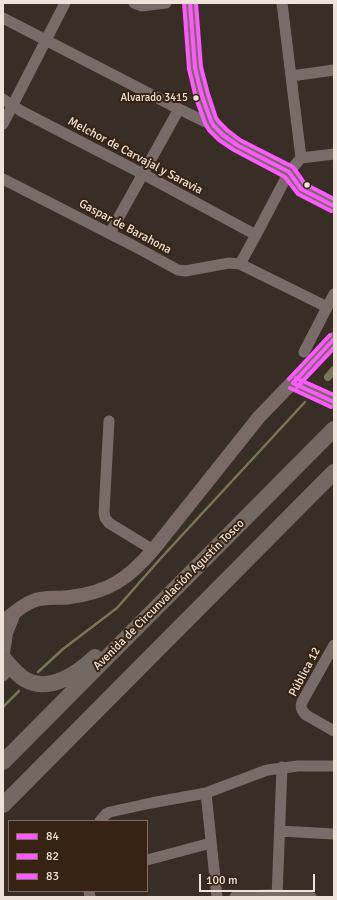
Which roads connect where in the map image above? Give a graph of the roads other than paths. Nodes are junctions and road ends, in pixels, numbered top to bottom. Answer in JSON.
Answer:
{"nodes":[{"id":1,"x":65,"y":3,"type":"edge"},
{"id":2,"x":134,"y":3,"type":"edge"},
{"id":3,"x":166,"y":3,"type":"edge"},
{"id":4,"x":190,"y":3,"type":"edge"},
{"id":5,"x":282,"y":3,"type":"edge"},
{"id":6,"x":3,"y":18,"type":"edge"},
{"id":7,"x":46,"y":41,"type":"junction"},
{"id":8,"x":334,"y":70,"type":"edge"},
{"id":9,"x":291,"y":76,"type":"junction"},
{"id":10,"x":3,"y":99,"type":"edge"},
{"id":11,"x":13,"y":105,"type":"junction"},
{"id":12,"x":179,"y":109,"type":"junction"},
{"id":13,"x":3,"y":124,"type":"edge"},
{"id":14,"x":214,"y":126,"type":"junction"},
{"id":15,"x":334,"y":154,"type":"edge"},
{"id":16,"x":301,"y":158,"type":"junction"},
{"id":17,"x":289,"y":172,"type":"junction"},
{"id":18,"x":143,"y":174,"type":"junction"},
{"id":19,"x":3,"y":179,"type":"edge"},
{"id":20,"x":334,"y":206,"type":"edge"},
{"id":21,"x":110,"y":233,"type":"junction"},
{"id":22,"x":256,"y":235,"type":"junction"},
{"id":23,"x":240,"y":264,"type":"junction"},
{"id":24,"x":334,"y":294,"type":"edge"},
{"id":25,"x":327,"y":308,"type":"junction"},
{"id":26,"x":334,"y":340,"type":"edge"},
{"id":27,"x":304,"y":352,"type":"dead end"},
{"id":28,"x":292,"y":383,"type":"junction"},
{"id":29,"x":334,"y":402,"type":"edge"},
{"id":30,"x":109,"y":421,"type":"dead end"},
{"id":31,"x":334,"y":429,"type":"edge"},
{"id":32,"x":334,"y":472,"type":"edge"},
{"id":33,"x":153,"y":550,"type":"junction"},
{"id":34,"x":191,"y":574,"type":"junction"},
{"id":35,"x":14,"y":612,"type":"junction"},
{"id":36,"x":3,"y":621,"type":"edge"},
{"id":37,"x":334,"y":645,"type":"edge"},
{"id":38,"x":3,"y":661,"type":"edge"},
{"id":39,"x":334,"y":731,"type":"edge"},
{"id":40,"x":3,"y":762,"type":"edge"},
{"id":41,"x":334,"y":766,"type":"edge"},
{"id":42,"x":282,"y":767,"type":"junction"},
{"id":43,"x":206,"y":793,"type":"junction"},
{"id":44,"x":3,"y":805,"type":"edge"},
{"id":45,"x":101,"y":820,"type":"edge"},
{"id":46,"x":280,"y":832,"type":"junction"},
{"id":47,"x":334,"y":834,"type":"edge"},
{"id":48,"x":211,"y":844,"type":"junction"},
{"id":49,"x":148,"y":860,"type":"edge"},
{"id":50,"x":278,"y":896,"type":"edge"},
{"id":51,"x":217,"y":897,"type":"edge"},
{"id":52,"x":235,"y":897,"type":"edge"},
{"id":53,"x":311,"y":897,"type":"edge"}],
"edges":[{"from":1,"to":7,"type":"street"},
{"from":2,"to":3,"type":"street"},
{"from":4,"to":14,"type":"main road"},
{"from":5,"to":9,"type":"street"},
{"from":6,"to":7,"type":"street"},
{"from":7,"to":11,"type":"street"},
{"from":7,"to":12,"type":"street"},
{"from":8,"to":9,"type":"street"},
{"from":9,"to":16,"type":"street"},
{"from":10,"to":11,"type":"street","name":"Melchor de Carvajal y Saravia"},
{"from":11,"to":13,"type":"street"},
{"from":11,"to":18,"type":"street","name":"Melchor de Carvajal y Saravia"},
{"from":12,"to":14,"type":"street"},
{"from":12,"to":18,"type":"street"},
{"from":14,"to":17,"type":"main road"},
{"from":15,"to":16,"type":"street"},
{"from":16,"to":17,"type":"street"},
{"from":17,"to":20,"type":"main road"},
{"from":17,"to":22,"type":"street"},
{"from":18,"to":21,"type":"street"},
{"from":18,"to":22,"type":"street","name":"Melchor de Carvajal y Saravia"},
{"from":19,"to":21,"type":"street","name":"Gaspar de Barahona"},
{"from":21,"to":23,"type":"street","name":"Gaspar de Barahona"},
{"from":22,"to":23,"type":"street"},
{"from":23,"to":25,"type":"street"},
{"from":24,"to":25,"type":"street"},
{"from":25,"to":27,"type":"street"},
{"from":26,"to":28,"type":"main road"},
{"from":28,"to":29,"type":"main road"},
{"from":28,"to":33,"type":"main road"},
{"from":30,"to":33,"type":"street"},
{"from":31,"to":34,"type":"highway","name":"Avenida de Circunvalación Agustín Tosco"},
{"from":32,"to":44,"type":"highway"},
{"from":33,"to":35,"type":"main road"},
{"from":34,"to":38,"type":"highway"},
{"from":34,"to":40,"type":"highway","name":"Avenida de Circunvalación Agustín Tosco"},
{"from":35,"to":36,"type":"main road"},
{"from":35,"to":38,"type":"main road"},
{"from":37,"to":39,"type":"street","name":"Pública 12"},
{"from":41,"to":42,"type":"street"},
{"from":42,"to":43,"type":"street"},
{"from":42,"to":46,"type":"street"},
{"from":43,"to":45,"type":"street"},
{"from":43,"to":48,"type":"street"},
{"from":46,"to":47,"type":"street"},
{"from":46,"to":50,"type":"street"},
{"from":48,"to":49,"type":"street"},
{"from":48,"to":51,"type":"street"},
{"from":50,"to":52,"type":"street"},
{"from":50,"to":53,"type":"street"}]}
